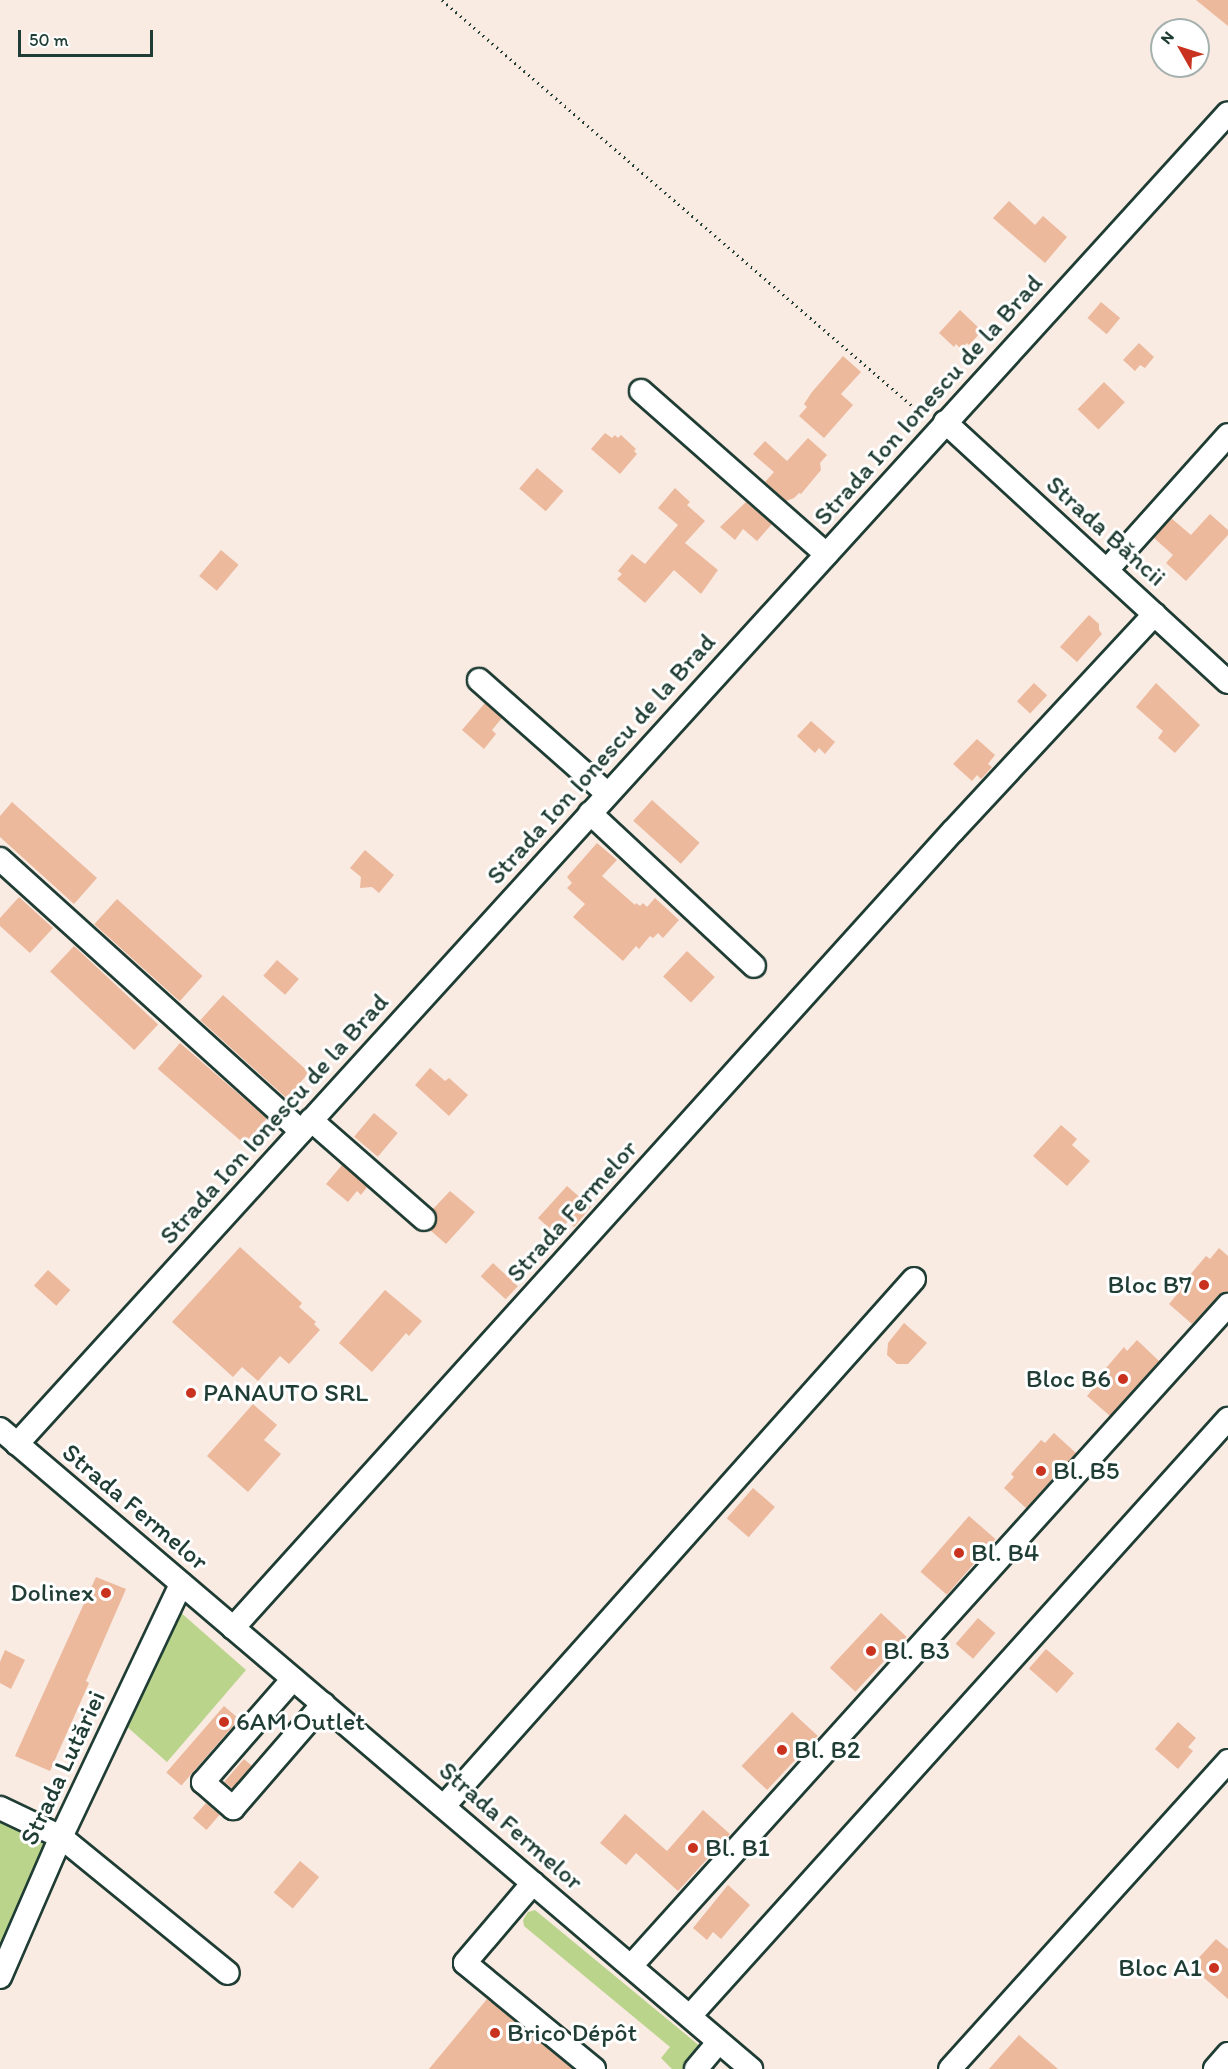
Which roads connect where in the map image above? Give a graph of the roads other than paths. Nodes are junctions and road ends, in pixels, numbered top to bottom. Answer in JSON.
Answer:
{"nodes":[{"id":1,"x":1228,"y":113,"type":"edge"},
{"id":2,"x":641,"y":391,"type":"dead end"},
{"id":3,"x":942,"y":426,"type":"junction"},
{"id":4,"x":1228,"y":435,"type":"edge"},
{"id":5,"x":826,"y":554,"type":"junction"},
{"id":6,"x":1107,"y":570,"type":"junction"},
{"id":7,"x":1155,"y":614,"type":"junction"},
{"id":8,"x":479,"y":680,"type":"dead end"},
{"id":9,"x":1228,"y":682,"type":"edge"},
{"id":10,"x":608,"y":794,"type":"junction"},
{"id":11,"x":590,"y":813,"type":"junction"},
{"id":12,"x":0,"y":859,"type":"edge"},
{"id":13,"x":754,"y":966,"type":"dead end"},
{"id":14,"x":306,"y":1125,"type":"junction"},
{"id":15,"x":424,"y":1219,"type":"dead end"},
{"id":16,"x":914,"y":1280,"type":"dead end"},
{"id":17,"x":1228,"y":1305,"type":"edge"},
{"id":18,"x":1228,"y":1419,"type":"edge"},
{"id":19,"x":0,"y":1430,"type":"edge"},
{"id":20,"x":17,"y":1444,"type":"junction"},
{"id":21,"x":181,"y":1584,"type":"junction"},
{"id":22,"x":233,"y":1628,"type":"junction"},
{"id":23,"x":293,"y":1679,"type":"junction"},
{"id":24,"x":323,"y":1704,"type":"junction"},
{"id":25,"x":1228,"y":1761,"type":"edge"},
{"id":26,"x":444,"y":1806,"type":"junction"},
{"id":27,"x":0,"y":1808,"type":"edge"},
{"id":28,"x":61,"y":1837,"type":"junction"},
{"id":29,"x":534,"y":1883,"type":"junction"},
{"id":30,"x":631,"y":1966,"type":"junction"},
{"id":31,"x":228,"y":1973,"type":"dead end"},
{"id":32,"x":0,"y":1977,"type":"edge"},
{"id":33,"x":690,"y":2016,"type":"junction"},
{"id":34,"x":719,"y":2042,"type":"junction"},
{"id":35,"x":1228,"y":2054,"type":"edge"},
{"id":36,"x":594,"y":2069,"type":"edge"},
{"id":37,"x":696,"y":2069,"type":"edge"},
{"id":38,"x":751,"y":2069,"type":"edge"},
{"id":39,"x":950,"y":2069,"type":"edge"},
{"id":40,"x":1215,"y":2069,"type":"edge"}],
"edges":[{"from":1,"to":3,"type":"street","name":"Strada Ion Ionescu de la Brad"},
{"from":2,"to":5,"type":"street"},
{"from":3,"to":5,"type":"street","name":"Strada Ion Ionescu de la Brad"},
{"from":3,"to":6,"type":"street","name":"Strada Băncii"},
{"from":4,"to":6,"type":"street"},
{"from":5,"to":10,"type":"street","name":"Strada Ion Ionescu de la Brad"},
{"from":6,"to":7,"type":"street","name":"Strada Băncii"},
{"from":7,"to":9,"type":"street","name":"Strada Băncii"},
{"from":7,"to":22,"type":"street","name":"Strada Fermelor"},
{"from":8,"to":10,"type":"street"},
{"from":10,"to":11,"type":"street","name":"Strada Ion Ionescu de la Brad"},
{"from":11,"to":13,"type":"street"},
{"from":11,"to":14,"type":"street","name":"Strada Ion Ionescu de la Brad"},
{"from":12,"to":14,"type":"street"},
{"from":14,"to":15,"type":"street"},
{"from":14,"to":20,"type":"street","name":"Strada Ion Ionescu de la Brad"},
{"from":16,"to":26,"type":"street"},
{"from":17,"to":30,"type":"street"},
{"from":18,"to":33,"type":"street"},
{"from":19,"to":20,"type":"street","name":"Strada Fermelor"},
{"from":20,"to":21,"type":"street","name":"Strada Fermelor"},
{"from":21,"to":22,"type":"street","name":"Strada Fermelor"},
{"from":21,"to":28,"type":"street","name":"Strada Lutăriei"},
{"from":22,"to":23,"type":"street","name":"Strada Fermelor"},
{"from":23,"to":24,"type":"street","name":"Strada Fermelor"},
{"from":23,"to":24,"type":"street"},
{"from":24,"to":26,"type":"street","name":"Strada Fermelor"},
{"from":25,"to":39,"type":"street"},
{"from":26,"to":29,"type":"street","name":"Strada Fermelor"},
{"from":27,"to":28,"type":"street"},
{"from":28,"to":31,"type":"street"},
{"from":28,"to":32,"type":"street","name":"Strada Lutăriei"},
{"from":29,"to":30,"type":"street","name":"Strada Fermelor"},
{"from":29,"to":36,"type":"street"},
{"from":30,"to":33,"type":"street","name":"Strada Fermelor"},
{"from":33,"to":34,"type":"street","name":"Strada Fermelor"},
{"from":34,"to":37,"type":"street"},
{"from":34,"to":38,"type":"street","name":"Strada Fermelor"},
{"from":35,"to":40,"type":"street"}]}
